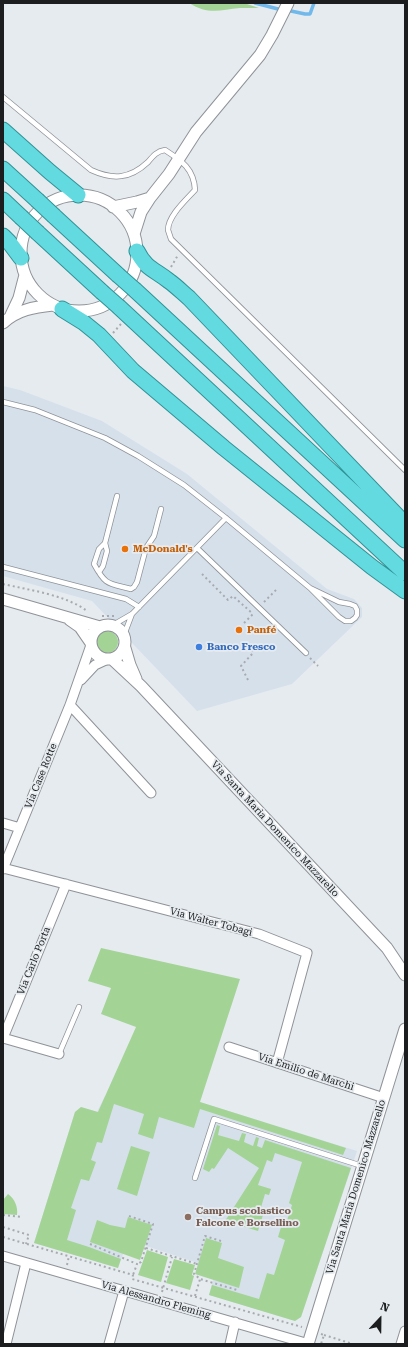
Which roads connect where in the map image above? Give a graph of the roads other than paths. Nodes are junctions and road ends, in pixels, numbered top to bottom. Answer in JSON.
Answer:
{"nodes":[{"id":1,"x":288,"y":3,"type":"edge"},
{"id":2,"x":3,"y":97,"type":"edge"},
{"id":3,"x":3,"y":130,"type":"edge"},
{"id":4,"x":178,"y":160,"type":"junction"},
{"id":5,"x":3,"y":169,"type":"edge"},
{"id":6,"x":78,"y":195,"type":"junction"},
{"id":7,"x":150,"y":198,"type":"junction"},
{"id":8,"x":3,"y":200,"type":"edge"},
{"id":9,"x":113,"y":206,"type":"junction"},
{"id":10,"x":134,"y":234,"type":"junction"},
{"id":11,"x":3,"y":236,"type":"edge"},
{"id":12,"x":137,"y":251,"type":"junction"},
{"id":13,"x":21,"y":258,"type":"junction"},
{"id":14,"x":25,"y":276,"type":"junction"},
{"id":15,"x":58,"y":307,"type":"junction"},
{"id":16,"x":7,"y":319,"type":"edge"},
{"id":17,"x":3,"y":402,"type":"edge"},
{"id":18,"x":405,"y":470,"type":"edge"},
{"id":19,"x":117,"y":496,"type":"dead end"},
{"id":20,"x":161,"y":509,"type":"dead end"},
{"id":21,"x":226,"y":518,"type":"junction"},
{"id":22,"x":405,"y":524,"type":"edge"},
{"id":23,"x":405,"y":540,"type":"edge"},
{"id":24,"x":105,"y":543,"type":"junction"},
{"id":25,"x":196,"y":548,"type":"junction"},
{"id":26,"x":3,"y":567,"type":"edge"},
{"id":27,"x":98,"y":572,"type":"junction"},
{"id":28,"x":405,"y":573,"type":"edge"},
{"id":29,"x":310,"y":588,"type":"junction"},
{"id":30,"x":405,"y":591,"type":"edge"},
{"id":31,"x":3,"y":599,"type":"edge"},
{"id":32,"x":139,"y":607,"type":"junction"},
{"id":33,"x":132,"y":614,"type":"junction"},
{"id":34,"x":62,"y":616,"type":"junction"},
{"id":35,"x":100,"y":621,"type":"junction"},
{"id":36,"x":113,"y":625,"type":"junction"},
{"id":37,"x":124,"y":635,"type":"junction"},
{"id":38,"x":91,"y":644,"type":"junction"},
{"id":39,"x":125,"y":648,"type":"junction"},
{"id":40,"x":306,"y":653,"type":"dead end"},
{"id":41,"x":110,"y":659,"type":"junction"},
{"id":42,"x":78,"y":684,"type":"junction"},
{"id":43,"x":141,"y":686,"type":"junction"},
{"id":44,"x":70,"y":705,"type":"junction"},
{"id":45,"x":151,"y":793,"type":"dead end"},
{"id":46,"x":3,"y":823,"type":"edge"},
{"id":47,"x":20,"y":828,"type":"junction"},
{"id":48,"x":3,"y":869,"type":"edge"},
{"id":49,"x":66,"y":884,"type":"junction"},
{"id":50,"x":405,"y":975,"type":"edge"},
{"id":51,"x":79,"y":1006,"type":"dead end"},
{"id":52,"x":405,"y":1029,"type":"edge"},
{"id":53,"x":3,"y":1038,"type":"edge"},
{"id":54,"x":229,"y":1047,"type":"dead end"},
{"id":55,"x":59,"y":1054,"type":"joint"},
{"id":56,"x":277,"y":1063,"type":"junction"},
{"id":57,"x":384,"y":1098,"type":"junction"},
{"id":58,"x":362,"y":1166,"type":"junction"},
{"id":59,"x":195,"y":1178,"type":"dead end"},
{"id":60,"x":3,"y":1256,"type":"edge"},
{"id":61,"x":26,"y":1263,"type":"junction"},
{"id":62,"x":124,"y":1290,"type":"junction"},
{"id":63,"x":235,"y":1322,"type":"junction"},
{"id":64,"x":405,"y":1331,"type":"edge"},
{"id":65,"x":6,"y":1344,"type":"edge"},
{"id":66,"x":109,"y":1344,"type":"edge"},
{"id":67,"x":230,"y":1344,"type":"edge"},
{"id":68,"x":308,"y":1344,"type":"edge"},
{"id":69,"x":401,"y":1344,"type":"edge"}],
"edges":[{"from":1,"to":4,"type":"street"},
{"from":2,"to":4,"type":"lane"},
{"from":3,"to":6,"type":"highway"},
{"from":4,"to":7,"type":"street"},
{"from":4,"to":18,"type":"lane"},
{"from":5,"to":23,"type":"highway","bridge":true},
{"from":6,"to":9,"type":"street"},
{"from":6,"to":13,"type":"street"},
{"from":7,"to":9,"type":"street"},
{"from":7,"to":10,"type":"street"},
{"from":8,"to":28,"type":"highway","bridge":true},
{"from":9,"to":10,"type":"street"},
{"from":10,"to":12,"type":"street"},
{"from":11,"to":13,"type":"highway"},
{"from":12,"to":15,"type":"street"},
{"from":12,"to":22,"type":"highway"},
{"from":13,"to":14,"type":"street"},
{"from":14,"to":15,"type":"street"},
{"from":14,"to":16,"type":"street"},
{"from":15,"to":16,"type":"street"},
{"from":15,"to":30,"type":"highway"},
{"from":17,"to":21,"type":"lane"},
{"from":19,"to":24,"type":"lane"},
{"from":20,"to":27,"type":"lane"},
{"from":21,"to":25,"type":"lane"},
{"from":21,"to":29,"type":"lane"},
{"from":24,"to":27,"type":"lane"},
{"from":24,"to":27,"type":"lane"},
{"from":25,"to":32,"type":"lane"},
{"from":25,"to":40,"type":"lane"},
{"from":26,"to":32,"type":"lane"},
{"from":29,"to":29,"type":"lane"},
{"from":31,"to":34,"type":"street"},
{"from":32,"to":33,"type":"lane"},
{"from":33,"to":36,"type":"lane"},
{"from":33,"to":37,"type":"lane"},
{"from":34,"to":35,"type":"street"},
{"from":34,"to":38,"type":"street"},
{"from":35,"to":36,"type":"street"},
{"from":35,"to":38,"type":"street"},
{"from":36,"to":37,"type":"street"},
{"from":37,"to":39,"type":"street"},
{"from":38,"to":41,"type":"street"},
{"from":38,"to":42,"type":"street","name":"Via Case Rotte"},
{"from":39,"to":41,"type":"street"},
{"from":39,"to":43,"type":"street","name":"Via Santa Maria Domenico Mazzarello"},
{"from":41,"to":42,"type":"street","name":"Via Case Rotte"},
{"from":41,"to":43,"type":"street","name":"Via Santa Maria Domenico Mazzarello"},
{"from":42,"to":44,"type":"street","name":"Via Case Rotte"},
{"from":43,"to":50,"type":"street","name":"Via Santa Maria Domenico Mazzarello"},
{"from":44,"to":45,"type":"street"},
{"from":44,"to":47,"type":"street","name":"Via Case Rotte"},
{"from":46,"to":47,"type":"street"},
{"from":47,"to":48,"type":"street","name":"Via Case Rotte"},
{"from":48,"to":49,"type":"street","name":"Via Walter Tobagi"},
{"from":49,"to":53,"type":"street","name":"Via Carlo Porta"},
{"from":49,"to":56,"type":"street","name":"Via Walter Tobagi"},
{"from":51,"to":55,"type":"lane"},
{"from":52,"to":57,"type":"street","name":"Via Santa Maria Domenico Mazzarello"},
{"from":53,"to":55,"type":"street"},
{"from":54,"to":56,"type":"street","name":"Via Emilio de Marchi"},
{"from":56,"to":57,"type":"street","name":"Via Emilio de Marchi"},
{"from":57,"to":58,"type":"street","name":"Via Santa Maria Domenico Mazzarello"},
{"from":58,"to":59,"type":"lane"},
{"from":58,"to":68,"type":"street","name":"Via Santa Maria Domenico Mazzarello"},
{"from":60,"to":61,"type":"street","name":"Via Alessandro Fleming"},
{"from":61,"to":62,"type":"street","name":"Via Alessandro Fleming"},
{"from":61,"to":65,"type":"street"},
{"from":62,"to":63,"type":"street","name":"Via Alessandro Fleming"},
{"from":62,"to":66,"type":"street"},
{"from":63,"to":67,"type":"street"},
{"from":63,"to":68,"type":"street","name":"Via Alessandro Fleming"},
{"from":64,"to":69,"type":"street"}]}
